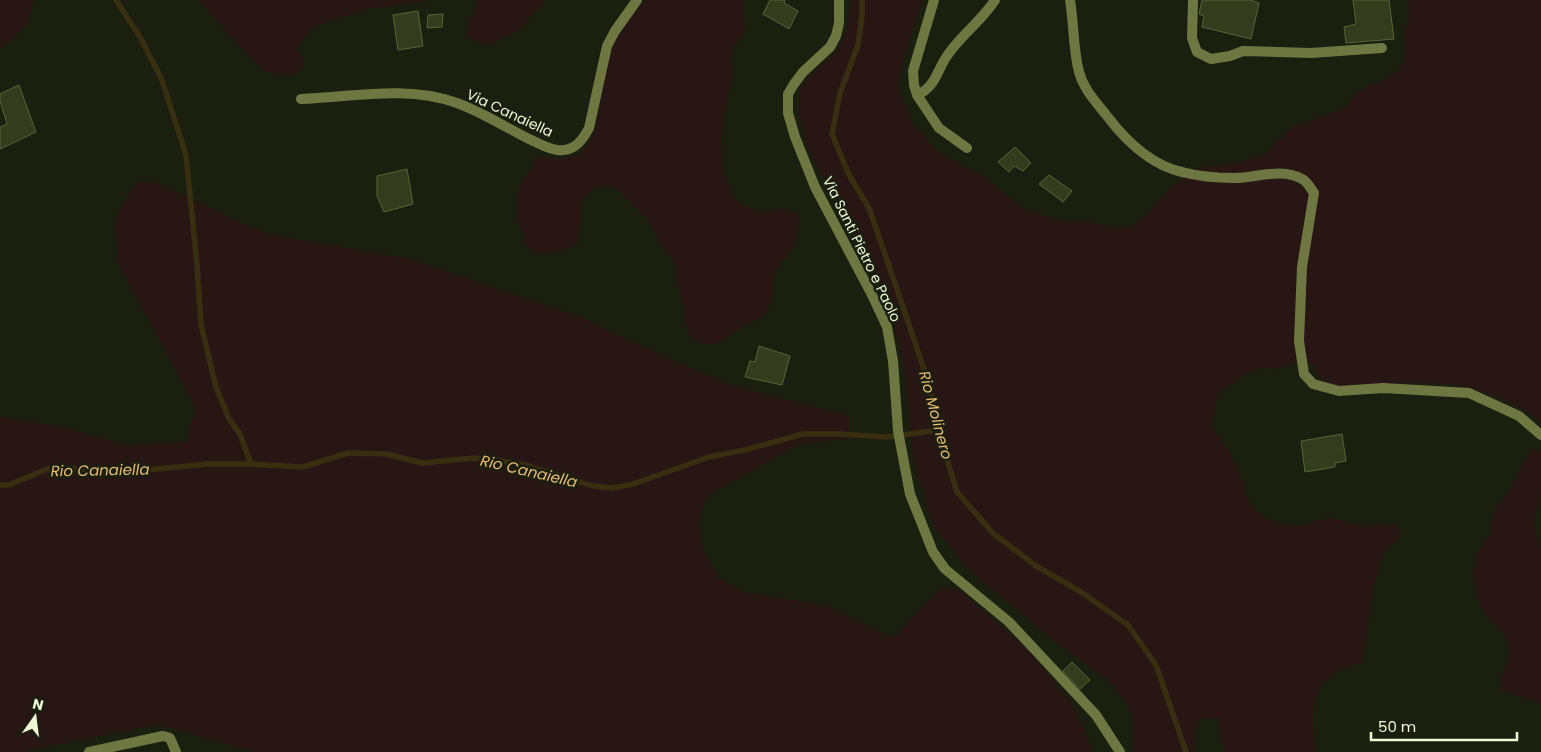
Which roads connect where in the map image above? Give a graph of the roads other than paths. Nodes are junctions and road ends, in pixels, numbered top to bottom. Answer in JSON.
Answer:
{"nodes":[{"id":1,"x":637,"y":0,"type":"edge"},
{"id":2,"x":839,"y":0,"type":"edge"},
{"id":3,"x":934,"y":0,"type":"edge"},
{"id":4,"x":995,"y":0,"type":"edge"},
{"id":5,"x":1070,"y":0,"type":"edge"},
{"id":6,"x":1192,"y":0,"type":"edge"},
{"id":7,"x":1382,"y":48,"type":"dead end"},
{"id":8,"x":917,"y":95,"type":"junction"},
{"id":9,"x":301,"y":99,"type":"dead end"},
{"id":10,"x":967,"y":148,"type":"dead end"},
{"id":11,"x":1541,"y":435,"type":"edge"},
{"id":12,"x":89,"y":752,"type":"edge"},
{"id":13,"x":176,"y":752,"type":"edge"},
{"id":14,"x":1120,"y":752,"type":"edge"}],
"edges":[{"from":1,"to":9,"type":"street","name":"Via Canaiella"},
{"from":2,"to":14,"type":"street","name":"Via Santi Pietro e Paolo"},
{"from":3,"to":8,"type":"street"},
{"from":4,"to":8,"type":"street"},
{"from":5,"to":11,"type":"street"},
{"from":6,"to":7,"type":"street"},
{"from":8,"to":10,"type":"street"},
{"from":12,"to":13,"type":"street"}]}
